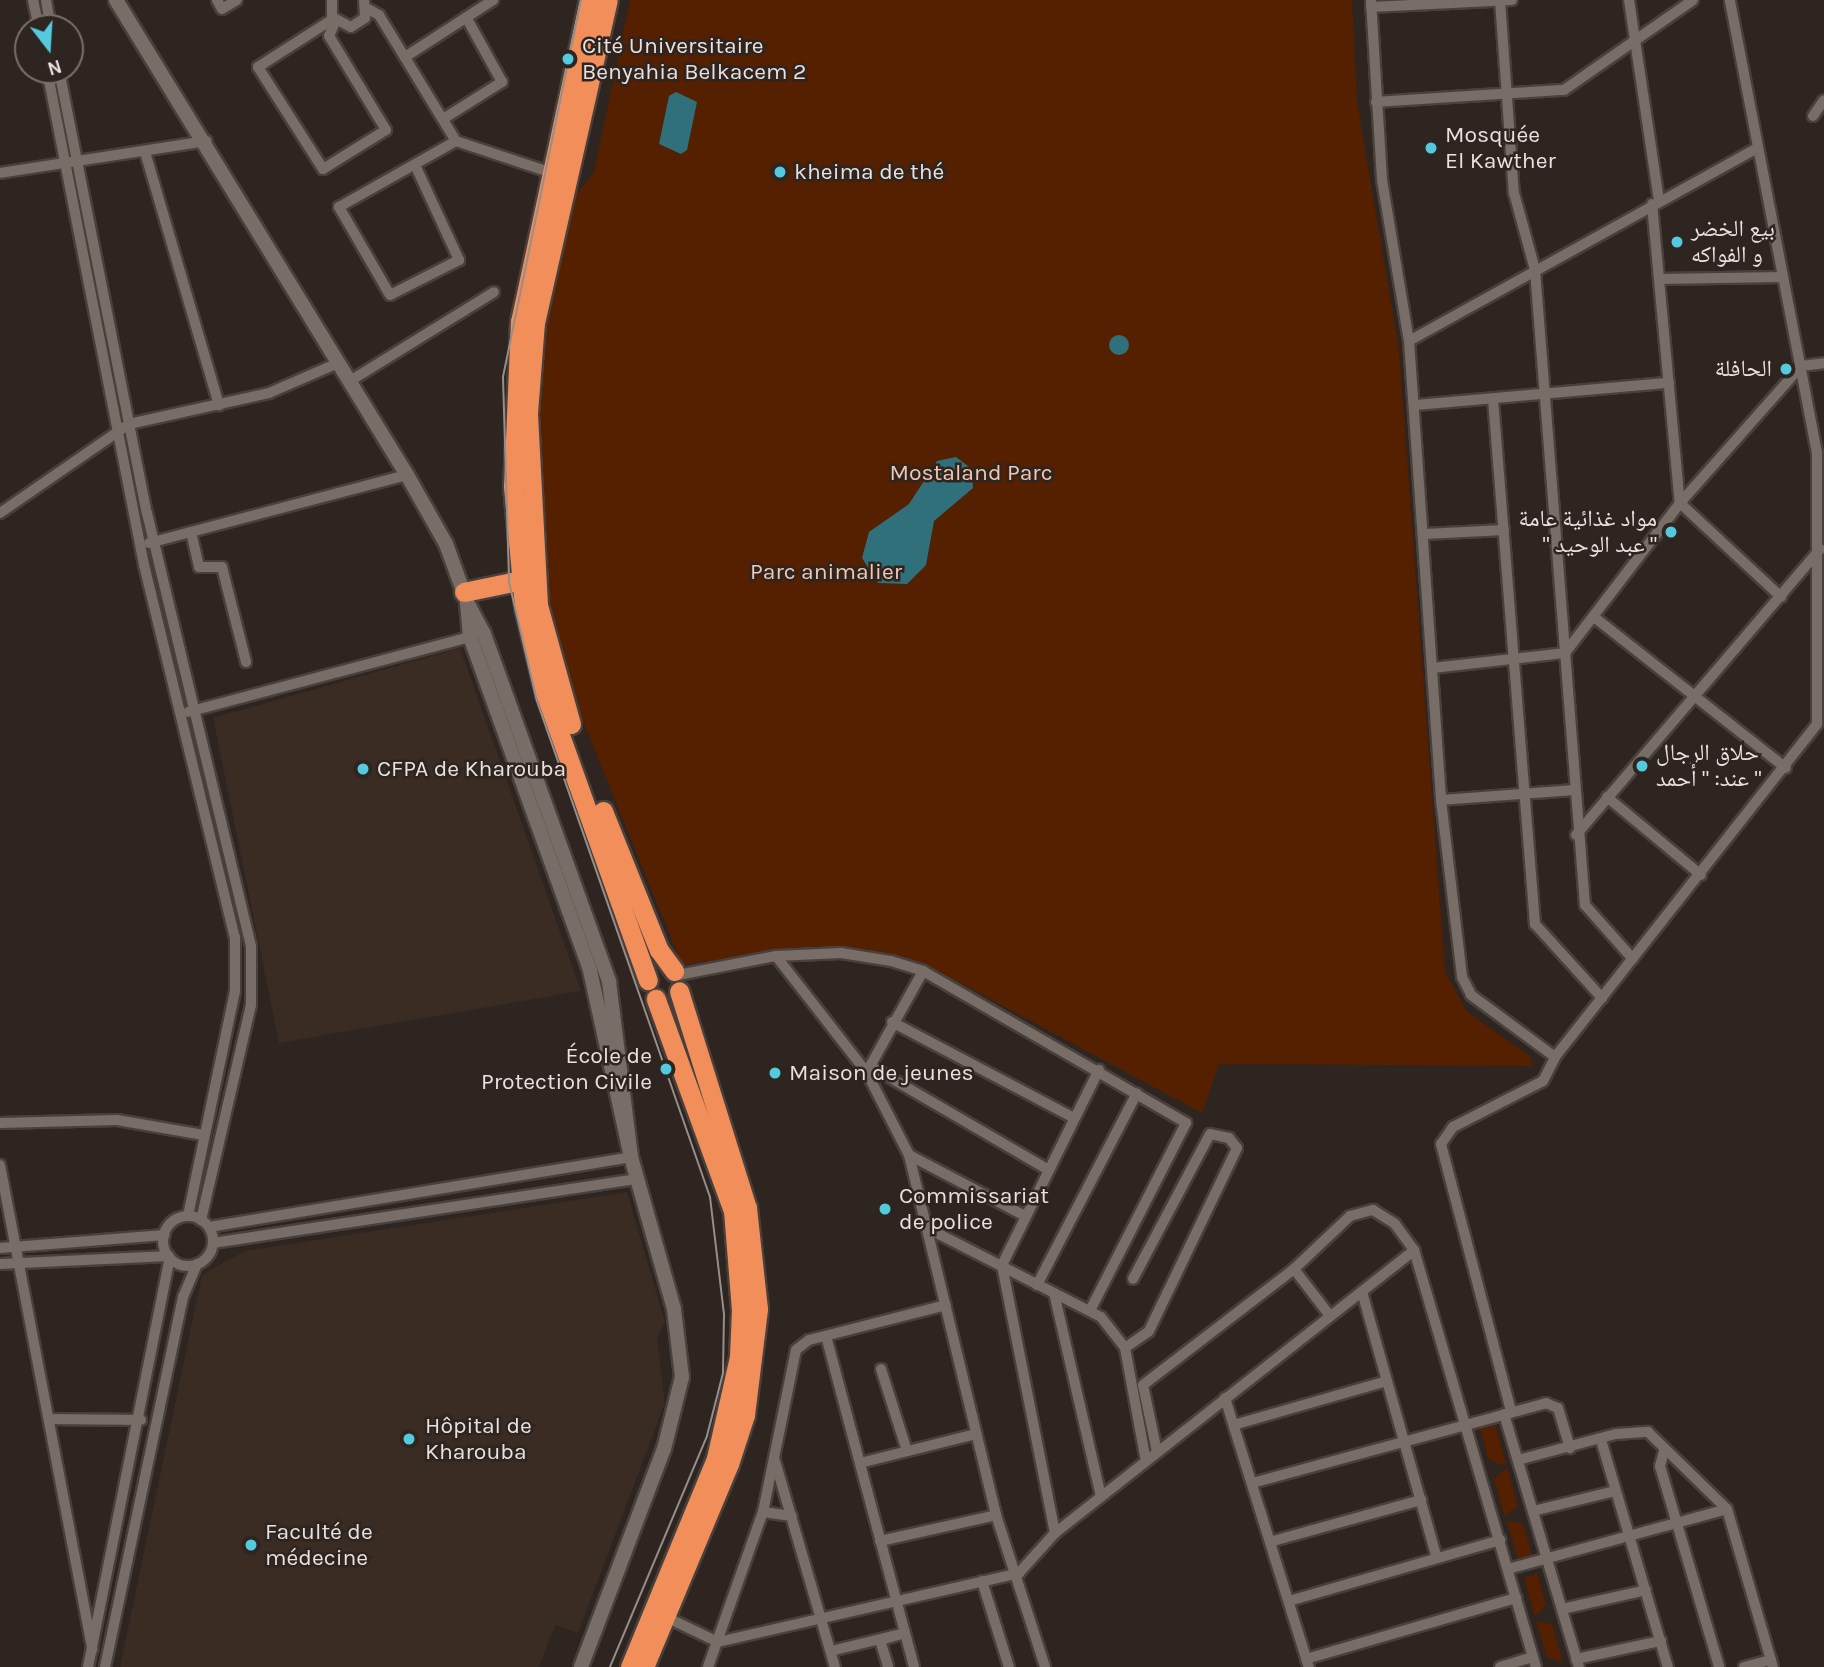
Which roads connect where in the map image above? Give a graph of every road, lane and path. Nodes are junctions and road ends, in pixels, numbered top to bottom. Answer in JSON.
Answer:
{"nodes":[{"id":1,"x":116,"y":0,"type":"edge"},
{"id":2,"x":217,"y":0,"type":"edge"},
{"id":3,"x":237,"y":0,"type":"edge"},
{"id":4,"x":493,"y":0,"type":"edge"},
{"id":5,"x":589,"y":0,"type":"edge"},
{"id":6,"x":608,"y":0,"type":"edge"},
{"id":7,"x":1500,"y":0,"type":"edge"},
{"id":8,"x":1512,"y":0,"type":"edge"},
{"id":9,"x":1629,"y":0,"type":"edge"},
{"id":10,"x":1693,"y":0,"type":"edge"},
{"id":11,"x":1730,"y":0,"type":"edge"},
{"id":12,"x":328,"y":2,"type":"edge"},
{"id":13,"x":365,"y":4,"type":"edge"},
{"id":14,"x":1371,"y":4,"type":"edge"},
{"id":15,"x":466,"y":17,"type":"junction"},
{"id":16,"x":334,"y":21,"type":"junction"},
{"id":17,"x":1633,"y":42,"type":"junction"},
{"id":18,"x":405,"y":57,"type":"junction"},
{"id":19,"x":50,"y":84,"type":"edge"},
{"id":20,"x":62,"y":84,"type":"edge"},
{"id":21,"x":1505,"y":93,"type":"junction"},
{"id":22,"x":1824,"y":100,"type":"edge"},
{"id":23,"x":1376,"y":102,"type":"junction"},
{"id":24,"x":1813,"y":116,"type":"dead end"},
{"id":25,"x":443,"y":120,"type":"junction"},
{"id":26,"x":207,"y":141,"type":"junction"},
{"id":27,"x":456,"y":141,"type":"junction"},
{"id":28,"x":1756,"y":149,"type":"junction"},
{"id":29,"x":145,"y":152,"type":"junction"},
{"id":30,"x":77,"y":163,"type":"junction"},
{"id":31,"x":64,"y":165,"type":"junction"},
{"id":32,"x":415,"y":165,"type":"junction"},
{"id":33,"x":1,"y":170,"type":"edge"},
{"id":34,"x":549,"y":172,"type":"junction"},
{"id":35,"x":1656,"y":202,"type":"junction"},
{"id":36,"x":1535,"y":270,"type":"junction"},
{"id":37,"x":1782,"y":276,"type":"junction"},
{"id":38,"x":1659,"y":279,"type":"junction"},
{"id":39,"x":494,"y":292,"type":"dead end"},
{"id":40,"x":1409,"y":341,"type":"junction"},
{"id":41,"x":338,"y":362,"type":"junction"},
{"id":42,"x":1824,"y":363,"type":"edge"},
{"id":43,"x":1801,"y":366,"type":"junction"},
{"id":44,"x":350,"y":381,"type":"junction"},
{"id":45,"x":1669,"y":383,"type":"junction"},
{"id":46,"x":1544,"y":393,"type":"junction"},
{"id":47,"x":1493,"y":398,"type":"junction"},
{"id":48,"x":219,"y":405,"type":"junction"},
{"id":49,"x":1415,"y":405,"type":"junction"},
{"id":50,"x":129,"y":424,"type":"junction"},
{"id":51,"x":117,"y":434,"type":"junction"},
{"id":52,"x":407,"y":475,"type":"junction"},
{"id":53,"x":1680,"y":503,"type":"junction"},
{"id":54,"x":0,"y":513,"type":"edge"},
{"id":55,"x":1504,"y":530,"type":"junction"},
{"id":56,"x":191,"y":532,"type":"junction"},
{"id":57,"x":1425,"y":534,"type":"junction"},
{"id":58,"x":153,"y":542,"type":"junction"},
{"id":59,"x":140,"y":546,"type":"junction"},
{"id":60,"x":1820,"y":549,"type":"junction"},
{"id":61,"x":522,"y":580,"type":"junction"},
{"id":62,"x":465,"y":597,"type":"junction"},
{"id":63,"x":1780,"y":597,"type":"junction"},
{"id":64,"x":1594,"y":617,"type":"junction"},
{"id":65,"x":470,"y":637,"type":"junction"},
{"id":66,"x":1565,"y":653,"type":"junction"},
{"id":67,"x":1514,"y":660,"type":"junction"},
{"id":68,"x":246,"y":662,"type":"dead end"},
{"id":69,"x":1433,"y":667,"type":"junction"},
{"id":70,"x":1699,"y":695,"type":"junction"},
{"id":71,"x":195,"y":710,"type":"junction"},
{"id":72,"x":183,"y":713,"type":"junction"},
{"id":73,"x":1786,"y":768,"type":"junction"},
{"id":74,"x":1573,"y":790,"type":"junction"},
{"id":75,"x":1523,"y":793,"type":"junction"},
{"id":76,"x":1607,"y":797,"type":"junction"},
{"id":77,"x":1441,"y":800,"type":"junction"},
{"id":78,"x":1576,"y":835,"type":"junction"},
{"id":79,"x":1701,"y":875,"type":"junction"},
{"id":80,"x":776,"y":956,"type":"junction"},
{"id":81,"x":1633,"y":959,"type":"junction"},
{"id":82,"x":923,"y":971,"type":"junction"},
{"id":83,"x":648,"y":980,"type":"junction"},
{"id":84,"x":678,"y":980,"type":"junction"},
{"id":85,"x":1602,"y":998,"type":"junction"},
{"id":86,"x":656,"y":999,"type":"junction"},
{"id":87,"x":892,"y":1022,"type":"junction"},
{"id":88,"x":1555,"y":1057,"type":"junction"},
{"id":89,"x":869,"y":1070,"type":"junction"},
{"id":90,"x":1099,"y":1070,"type":"junction"},
{"id":91,"x":1137,"y":1093,"type":"junction"},
{"id":92,"x":1072,"y":1117,"type":"junction"},
{"id":93,"x":0,"y":1123,"type":"edge"},
{"id":94,"x":204,"y":1135,"type":"junction"},
{"id":95,"x":909,"y":1155,"type":"junction"},
{"id":96,"x":631,"y":1157,"type":"junction"},
{"id":97,"x":199,"y":1158,"type":"junction"},
{"id":98,"x":213,"y":1161,"type":"junction"},
{"id":99,"x":0,"y":1165,"type":"edge"},
{"id":100,"x":1047,"y":1169,"type":"junction"},
{"id":101,"x":637,"y":1179,"type":"junction"},
{"id":102,"x":444,"y":1187,"type":"junction"},
{"id":103,"x":447,"y":1207,"type":"junction"},
{"id":104,"x":188,"y":1216,"type":"junction"},
{"id":105,"x":1025,"y":1216,"type":"junction"},
{"id":106,"x":205,"y":1224,"type":"junction"},
{"id":107,"x":929,"y":1229,"type":"junction"},
{"id":108,"x":164,"y":1235,"type":"junction"},
{"id":109,"x":213,"y":1243,"type":"junction"},
{"id":110,"x":6,"y":1248,"type":"edge"},
{"id":111,"x":1414,"y":1250,"type":"junction"},
{"id":112,"x":169,"y":1257,"type":"junction"},
{"id":113,"x":15,"y":1263,"type":"junction"},
{"id":114,"x":0,"y":1264,"type":"edge"},
{"id":115,"x":197,"y":1264,"type":"junction"},
{"id":116,"x":1002,"y":1265,"type":"junction"},
{"id":117,"x":1294,"y":1269,"type":"junction"},
{"id":118,"x":1133,"y":1279,"type":"dead end"},
{"id":119,"x":1037,"y":1285,"type":"junction"},
{"id":120,"x":1362,"y":1292,"type":"junction"},
{"id":121,"x":1054,"y":1293,"type":"junction"},
{"id":122,"x":946,"y":1305,"type":"junction"},
{"id":123,"x":1090,"y":1311,"type":"junction"},
{"id":124,"x":1330,"y":1316,"type":"junction"},
{"id":125,"x":826,"y":1336,"type":"junction"},
{"id":126,"x":1125,"y":1348,"type":"junction"},
{"id":127,"x":881,"y":1369,"type":"dead end"},
{"id":128,"x":1387,"y":1381,"type":"junction"},
{"id":129,"x":1225,"y":1398,"type":"junction"},
{"id":130,"x":1508,"y":1413,"type":"junction"},
{"id":131,"x":51,"y":1419,"type":"junction"},
{"id":132,"x":141,"y":1420,"type":"junction"},
{"id":133,"x":1237,"y":1424,"type":"junction"},
{"id":134,"x":1467,"y":1425,"type":"junction"},
{"id":135,"x":976,"y":1434,"type":"junction"},
{"id":136,"x":1601,"y":1440,"type":"junction"},
{"id":137,"x":1405,"y":1444,"type":"junction"},
{"id":138,"x":1570,"y":1448,"type":"junction"},
{"id":139,"x":907,"y":1451,"type":"junction"},
{"id":140,"x":1664,"y":1451,"type":"junction"},
{"id":141,"x":1157,"y":1452,"type":"junction"},
{"id":142,"x":775,"y":1458,"type":"junction"},
{"id":143,"x":1518,"y":1460,"type":"junction"},
{"id":144,"x":1146,"y":1461,"type":"junction"},
{"id":145,"x":860,"y":1463,"type":"junction"},
{"id":146,"x":1255,"y":1482,"type":"junction"},
{"id":147,"x":1615,"y":1491,"type":"junction"},
{"id":148,"x":1101,"y":1497,"type":"junction"},
{"id":149,"x":1421,"y":1500,"type":"junction"},
{"id":150,"x":1727,"y":1509,"type":"junction"},
{"id":151,"x":1533,"y":1511,"type":"junction"},
{"id":152,"x":764,"y":1512,"type":"junction"},
{"id":153,"x":996,"y":1515,"type":"junction"},
{"id":154,"x":792,"y":1516,"type":"junction"},
{"id":155,"x":1676,"y":1526,"type":"junction"},
{"id":156,"x":1055,"y":1533,"type":"junction"},
{"id":157,"x":1630,"y":1539,"type":"junction"},
{"id":158,"x":1500,"y":1540,"type":"junction"},
{"id":159,"x":880,"y":1541,"type":"junction"},
{"id":160,"x":1273,"y":1541,"type":"junction"},
{"id":161,"x":1437,"y":1558,"type":"junction"},
{"id":162,"x":1547,"y":1559,"type":"junction"},
{"id":163,"x":1508,"y":1570,"type":"junction"},
{"id":164,"x":1018,"y":1573,"type":"junction"},
{"id":165,"x":982,"y":1581,"type":"junction"},
{"id":166,"x":1646,"y":1590,"type":"junction"},
{"id":167,"x":1516,"y":1598,"type":"junction"},
{"id":168,"x":896,"y":1601,"type":"junction"},
{"id":169,"x":1289,"y":1601,"type":"junction"},
{"id":170,"x":1562,"y":1609,"type":"junction"},
{"id":171,"x":823,"y":1617,"type":"junction"},
{"id":172,"x":666,"y":1618,"type":"junction"},
{"id":173,"x":905,"y":1633,"type":"junction"},
{"id":174,"x":1661,"y":1641,"type":"junction"},
{"id":175,"x":718,"y":1643,"type":"junction"},
{"id":176,"x":92,"y":1649,"type":"junction"},
{"id":177,"x":831,"y":1651,"type":"junction"},
{"id":178,"x":1534,"y":1662,"type":"edge"},
{"id":179,"x":1308,"y":1663,"type":"edge"},
{"id":180,"x":1578,"y":1663,"type":"edge"},
{"id":181,"x":1772,"y":1664,"type":"edge"},
{"id":182,"x":91,"y":1666,"type":"edge"},
{"id":183,"x":105,"y":1667,"type":"edge"},
{"id":184,"x":581,"y":1667,"type":"edge"},
{"id":185,"x":630,"y":1667,"type":"edge"},
{"id":186,"x":644,"y":1667,"type":"edge"},
{"id":187,"x":708,"y":1667,"type":"edge"},
{"id":188,"x":835,"y":1667,"type":"edge"},
{"id":189,"x":888,"y":1667,"type":"edge"},
{"id":190,"x":914,"y":1667,"type":"edge"},
{"id":191,"x":1009,"y":1667,"type":"edge"},
{"id":192,"x":1045,"y":1667,"type":"edge"},
{"id":193,"x":1500,"y":1667,"type":"edge"},
{"id":194,"x":1668,"y":1667,"type":"edge"},
{"id":195,"x":1719,"y":1667,"type":"edge"},
{"id":196,"x":1744,"y":1667,"type":"edge"}],
"edges":[{"from":1,"to":26,"type":"street"},
{"from":2,"to":3,"type":"street"},
{"from":4,"to":15,"type":"street"},
{"from":5,"to":34,"type":"highway"},
{"from":6,"to":84,"type":"highway"},
{"from":7,"to":8,"type":"street"},
{"from":7,"to":14,"type":"street"},
{"from":7,"to":21,"type":"street"},
{"from":9,"to":17,"type":"street"},
{"from":10,"to":17,"type":"street"},
{"from":11,"to":28,"type":"street"},
{"from":12,"to":16,"type":"street"},
{"from":13,"to":16,"type":"street"},
{"from":13,"to":18,"type":"street"},
{"from":14,"to":23,"type":"street"},
{"from":15,"to":18,"type":"street"},
{"from":15,"to":25,"type":"street"},
{"from":16,"to":16,"type":"street"},
{"from":17,"to":21,"type":"street"},
{"from":17,"to":35,"type":"street"},
{"from":18,"to":25,"type":"street"},
{"from":19,"to":31,"type":"street"},
{"from":20,"to":30,"type":"street"},
{"from":21,"to":23,"type":"street"},
{"from":21,"to":36,"type":"street"},
{"from":22,"to":24,"type":"street"},
{"from":23,"to":40,"type":"street"},
{"from":25,"to":27,"type":"street"},
{"from":26,"to":29,"type":"street"},
{"from":26,"to":41,"type":"street"},
{"from":27,"to":32,"type":"street"},
{"from":27,"to":34,"type":"street"},
{"from":28,"to":35,"type":"street"},
{"from":28,"to":37,"type":"street"},
{"from":29,"to":30,"type":"street"},
{"from":29,"to":48,"type":"street"},
{"from":30,"to":31,"type":"street"},
{"from":30,"to":50,"type":"street"},
{"from":31,"to":33,"type":"street"},
{"from":31,"to":51,"type":"street"},
{"from":32,"to":32,"type":"street"},
{"from":34,"to":61,"type":"highway"},
{"from":35,"to":36,"type":"street"},
{"from":35,"to":38,"type":"street"},
{"from":36,"to":40,"type":"street"},
{"from":36,"to":46,"type":"street"},
{"from":37,"to":38,"type":"street"},
{"from":37,"to":43,"type":"street"},
{"from":38,"to":45,"type":"street"},
{"from":39,"to":44,"type":"street"},
{"from":40,"to":49,"type":"street"},
{"from":41,"to":44,"type":"street"},
{"from":41,"to":48,"type":"street"},
{"from":42,"to":43,"type":"street"},
{"from":43,"to":53,"type":"street"},
{"from":43,"to":60,"type":"street"},
{"from":44,"to":52,"type":"street"},
{"from":45,"to":46,"type":"street"},
{"from":45,"to":53,"type":"street"},
{"from":46,"to":47,"type":"street"},
{"from":46,"to":66,"type":"street"},
{"from":47,"to":49,"type":"street"},
{"from":47,"to":55,"type":"street"},
{"from":48,"to":50,"type":"street"},
{"from":49,"to":57,"type":"street"},
{"from":50,"to":51,"type":"street"},
{"from":50,"to":58,"type":"street"},
{"from":51,"to":54,"type":"street"},
{"from":51,"to":59,"type":"street"},
{"from":52,"to":56,"type":"street"},
{"from":52,"to":62,"type":"street"},
{"from":53,"to":63,"type":"street"},
{"from":53,"to":64,"type":"street"},
{"from":55,"to":57,"type":"street"},
{"from":55,"to":67,"type":"street"},
{"from":56,"to":58,"type":"street"},
{"from":56,"to":68,"type":"street"},
{"from":57,"to":69,"type":"street"},
{"from":58,"to":59,"type":"street"},
{"from":58,"to":71,"type":"street"},
{"from":59,"to":72,"type":"street"},
{"from":60,"to":63,"type":"street"},
{"from":60,"to":73,"type":"street"},
{"from":61,"to":62,"type":"highway"},
{"from":61,"to":83,"type":"highway"},
{"from":62,"to":65,"type":"street"},
{"from":62,"to":96,"type":"street"},
{"from":63,"to":70,"type":"street"},
{"from":64,"to":66,"type":"street"},
{"from":64,"to":70,"type":"street"},
{"from":65,"to":71,"type":"street"},
{"from":65,"to":96,"type":"street"},
{"from":66,"to":67,"type":"street"},
{"from":66,"to":74,"type":"street"},
{"from":67,"to":69,"type":"street"},
{"from":67,"to":75,"type":"street"},
{"from":69,"to":77,"type":"street"},
{"from":70,"to":73,"type":"street"},
{"from":70,"to":76,"type":"street"},
{"from":71,"to":72,"type":"street"},
{"from":71,"to":98,"type":"street"},
{"from":72,"to":94,"type":"street"},
{"from":73,"to":79,"type":"street"},
{"from":74,"to":75,"type":"street"},
{"from":74,"to":78,"type":"street"},
{"from":75,"to":77,"type":"street"},
{"from":75,"to":85,"type":"street"},
{"from":76,"to":78,"type":"street"},
{"from":76,"to":79,"type":"street"},
{"from":77,"to":88,"type":"street"},
{"from":78,"to":81,"type":"street"},
{"from":79,"to":81,"type":"street"},
{"from":80,"to":82,"type":"street"},
{"from":80,"to":84,"type":"street"},
{"from":80,"to":89,"type":"street"},
{"from":81,"to":85,"type":"street"},
{"from":82,"to":87,"type":"street"},
{"from":82,"to":90,"type":"street"},
{"from":83,"to":84,"type":"highway"},
{"from":83,"to":86,"type":"highway"},
{"from":84,"to":86,"type":"highway"},
{"from":84,"to":172,"type":"highway"},
{"from":85,"to":88,"type":"street"},
{"from":86,"to":185,"type":"highway"},
{"from":87,"to":89,"type":"street"},
{"from":87,"to":92,"type":"street"},
{"from":88,"to":130,"type":"street"},
{"from":89,"to":95,"type":"street"},
{"from":89,"to":100,"type":"street"},
{"from":90,"to":91,"type":"street"},
{"from":90,"to":92,"type":"street"},
{"from":91,"to":119,"type":"street"},
{"from":91,"to":123,"type":"street"},
{"from":92,"to":100,"type":"street"},
{"from":93,"to":94,"type":"street"},
{"from":94,"to":97,"type":"street"},
{"from":95,"to":105,"type":"street"},
{"from":95,"to":107,"type":"street"},
{"from":96,"to":101,"type":"street"},
{"from":96,"to":102,"type":"street"},
{"from":97,"to":98,"type":"street"},
{"from":97,"to":104,"type":"street"},
{"from":98,"to":106,"type":"street"},
{"from":99,"to":110,"type":"street"},
{"from":100,"to":105,"type":"street"},
{"from":101,"to":103,"type":"street"},
{"from":101,"to":184,"type":"street"},
{"from":102,"to":103,"type":"street"},
{"from":102,"to":106,"type":"street"},
{"from":103,"to":109,"type":"street"},
{"from":104,"to":106,"type":"street"},
{"from":104,"to":108,"type":"street"},
{"from":105,"to":116,"type":"street"},
{"from":106,"to":109,"type":"street"},
{"from":107,"to":116,"type":"street"},
{"from":107,"to":122,"type":"street"},
{"from":108,"to":110,"type":"street"},
{"from":108,"to":112,"type":"street"},
{"from":109,"to":115,"type":"street"},
{"from":110,"to":113,"type":"street"},
{"from":111,"to":117,"type":"street"},
{"from":111,"to":120,"type":"street"},
{"from":111,"to":134,"type":"street"},
{"from":112,"to":113,"type":"street"},
{"from":112,"to":115,"type":"street"},
{"from":112,"to":132,"type":"street"},
{"from":113,"to":114,"type":"street"},
{"from":113,"to":131,"type":"street"},
{"from":115,"to":183,"type":"street"},
{"from":116,"to":119,"type":"street"},
{"from":116,"to":156,"type":"street"},
{"from":117,"to":124,"type":"street"},
{"from":117,"to":141,"type":"street"},
{"from":118,"to":126,"type":"street"},
{"from":119,"to":121,"type":"street"},
{"from":120,"to":124,"type":"street"},
{"from":120,"to":128,"type":"street"},
{"from":121,"to":123,"type":"street"},
{"from":121,"to":148,"type":"street"},
{"from":122,"to":125,"type":"street"},
{"from":122,"to":135,"type":"street"},
{"from":123,"to":126,"type":"street"},
{"from":124,"to":129,"type":"street"},
{"from":125,"to":142,"type":"street"},
{"from":125,"to":145,"type":"street"},
{"from":126,"to":144,"type":"street"},
{"from":127,"to":139,"type":"street"},
{"from":128,"to":133,"type":"street"},
{"from":128,"to":137,"type":"street"},
{"from":129,"to":133,"type":"street"},
{"from":129,"to":141,"type":"street"},
{"from":130,"to":134,"type":"street"},
{"from":130,"to":138,"type":"street"},
{"from":130,"to":143,"type":"street"},
{"from":131,"to":132,"type":"street"},
{"from":131,"to":176,"type":"street"},
{"from":132,"to":176,"type":"street"},
{"from":133,"to":146,"type":"street"},
{"from":134,"to":137,"type":"street"},
{"from":134,"to":158,"type":"street"},
{"from":135,"to":139,"type":"street"},
{"from":135,"to":153,"type":"street"},
{"from":136,"to":138,"type":"street"},
{"from":136,"to":140,"type":"street"},
{"from":136,"to":147,"type":"street"},
{"from":137,"to":146,"type":"street"},
{"from":137,"to":149,"type":"street"},
{"from":138,"to":143,"type":"street"},
{"from":139,"to":145,"type":"street"},
{"from":140,"to":150,"type":"street"},
{"from":140,"to":155,"type":"street"},
{"from":141,"to":144,"type":"street"},
{"from":142,"to":152,"type":"street"},
{"from":142,"to":154,"type":"street"},
{"from":143,"to":151,"type":"street"},
{"from":144,"to":148,"type":"street"},
{"from":145,"to":159,"type":"street"},
{"from":146,"to":160,"type":"street"},
{"from":147,"to":151,"type":"street"},
{"from":147,"to":157,"type":"street"},
{"from":148,"to":156,"type":"street"},
{"from":149,"to":160,"type":"street"},
{"from":149,"to":161,"type":"street"},
{"from":150,"to":155,"type":"street"},
{"from":150,"to":181,"type":"street"},
{"from":151,"to":162,"type":"street"},
{"from":152,"to":154,"type":"street"},
{"from":152,"to":175,"type":"street"},
{"from":153,"to":159,"type":"street"},
{"from":153,"to":164,"type":"street"},
{"from":154,"to":171,"type":"street"},
{"from":155,"to":157,"type":"street"},
{"from":155,"to":195,"type":"street"},
{"from":156,"to":164,"type":"street"},
{"from":157,"to":162,"type":"street"},
{"from":157,"to":166,"type":"street"},
{"from":158,"to":161,"type":"street"},
{"from":158,"to":163,"type":"street"},
{"from":159,"to":168,"type":"street"},
{"from":160,"to":169,"type":"street"},
{"from":161,"to":169,"type":"street"},
{"from":162,"to":163,"type":"street"},
{"from":162,"to":170,"type":"street"},
{"from":163,"to":167,"type":"street"},
{"from":164,"to":165,"type":"street"},
{"from":164,"to":192,"type":"street"},
{"from":165,"to":168,"type":"street"},
{"from":165,"to":191,"type":"street"},
{"from":166,"to":170,"type":"street"},
{"from":166,"to":174,"type":"street"},
{"from":167,"to":178,"type":"street"},
{"from":167,"to":179,"type":"street"},
{"from":168,"to":171,"type":"street"},
{"from":168,"to":173,"type":"street"},
{"from":169,"to":179,"type":"street"},
{"from":170,"to":180,"type":"street"},
{"from":171,"to":175,"type":"street"},
{"from":171,"to":177,"type":"street"},
{"from":172,"to":175,"type":"street"},
{"from":172,"to":186,"type":"highway"},
{"from":173,"to":177,"type":"street"},
{"from":173,"to":189,"type":"street"},
{"from":173,"to":190,"type":"street"},
{"from":174,"to":180,"type":"street"},
{"from":174,"to":194,"type":"street"},
{"from":175,"to":187,"type":"street"},
{"from":176,"to":182,"type":"street"},
{"from":177,"to":188,"type":"street"},
{"from":178,"to":193,"type":"street"},
{"from":181,"to":196,"type":"street"}]}
